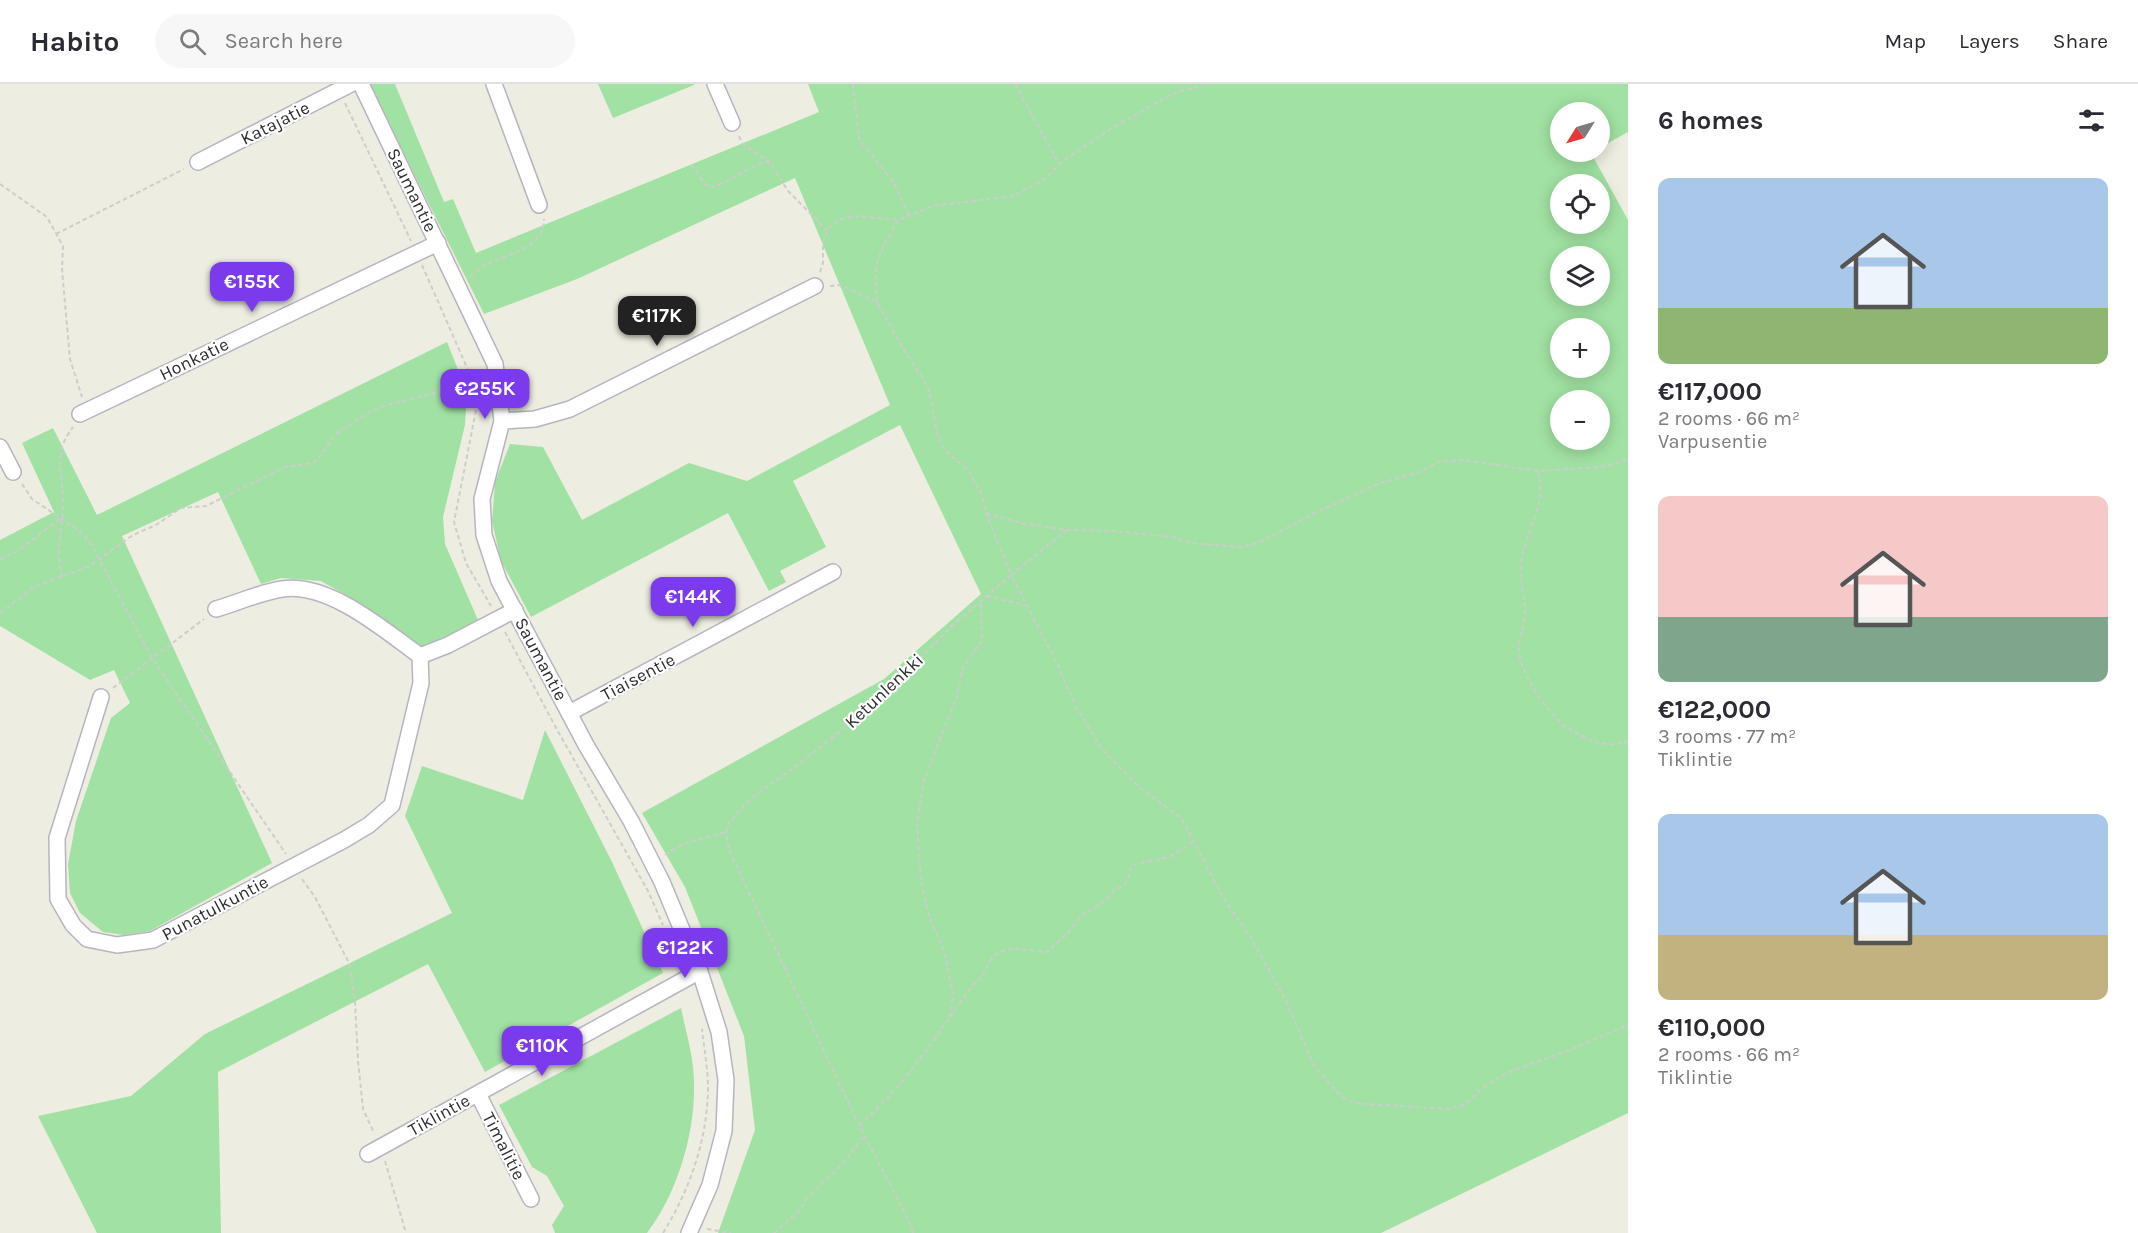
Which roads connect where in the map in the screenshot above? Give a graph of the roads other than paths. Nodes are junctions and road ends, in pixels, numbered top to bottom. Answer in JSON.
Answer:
{"nodes":[{"id":1,"x":361,"y":84,"type":"edge"},
{"id":2,"x":494,"y":84,"type":"edge"},
{"id":3,"x":715,"y":84,"type":"edge"},
{"id":4,"x":345,"y":88,"type":"edge"},
{"id":5,"x":732,"y":123,"type":"road end"},
{"id":6,"x":198,"y":162,"type":"road end"},
{"id":7,"x":539,"y":205,"type":"road end"},
{"id":8,"x":438,"y":243,"type":"junction"},
{"id":9,"x":815,"y":286,"type":"road end"},
{"id":10,"x":84,"y":413,"type":"road end"},
{"id":11,"x":502,"y":421,"type":"junction"},
{"id":12,"x":0,"y":447,"type":"edge"},
{"id":13,"x":13,"y":472,"type":"road end"},
{"id":14,"x":833,"y":572,"type":"dead end"},
{"id":15,"x":216,"y":609,"type":"road end"},
{"id":16,"x":515,"y":610,"type":"junction"},
{"id":17,"x":420,"y":656,"type":"junction"},
{"id":18,"x":101,"y":697,"type":"road end"},
{"id":19,"x":569,"y":713,"type":"junction"},
{"id":20,"x":699,"y":971,"type":"junction"},
{"id":21,"x":478,"y":1094,"type":"junction"},
{"id":22,"x":374,"y":1151,"type":"road end"},
{"id":23,"x":531,"y":1199,"type":"dead end"},
{"id":24,"x":691,"y":1230,"type":"edge"}],
"edges":[{"from":1,"to":8,"type":"street","name":"Saumantie"},
{"from":2,"to":7,"type":"street"},
{"from":3,"to":5,"type":"street"},
{"from":4,"to":6,"type":"street","name":"Katajatie"},
{"from":8,"to":10,"type":"street","name":"Honkatie"},
{"from":8,"to":11,"type":"street","name":"Saumantie"},
{"from":9,"to":11,"type":"street"},
{"from":11,"to":16,"type":"street","name":"Saumantie"},
{"from":12,"to":13,"type":"street"},
{"from":14,"to":19,"type":"street","name":"Tiaisentie"},
{"from":15,"to":17,"type":"street"},
{"from":16,"to":17,"type":"street"},
{"from":16,"to":19,"type":"street","name":"Saumantie"},
{"from":17,"to":18,"type":"street","name":"Punatulkuntie"},
{"from":19,"to":20,"type":"street","name":"Saumantie"},
{"from":20,"to":21,"type":"street","name":"Tiklintie"},
{"from":20,"to":24,"type":"street","name":"Saumantie"},
{"from":21,"to":22,"type":"street","name":"Tiklintie"},
{"from":21,"to":23,"type":"street","name":"Timalitie"}]}
